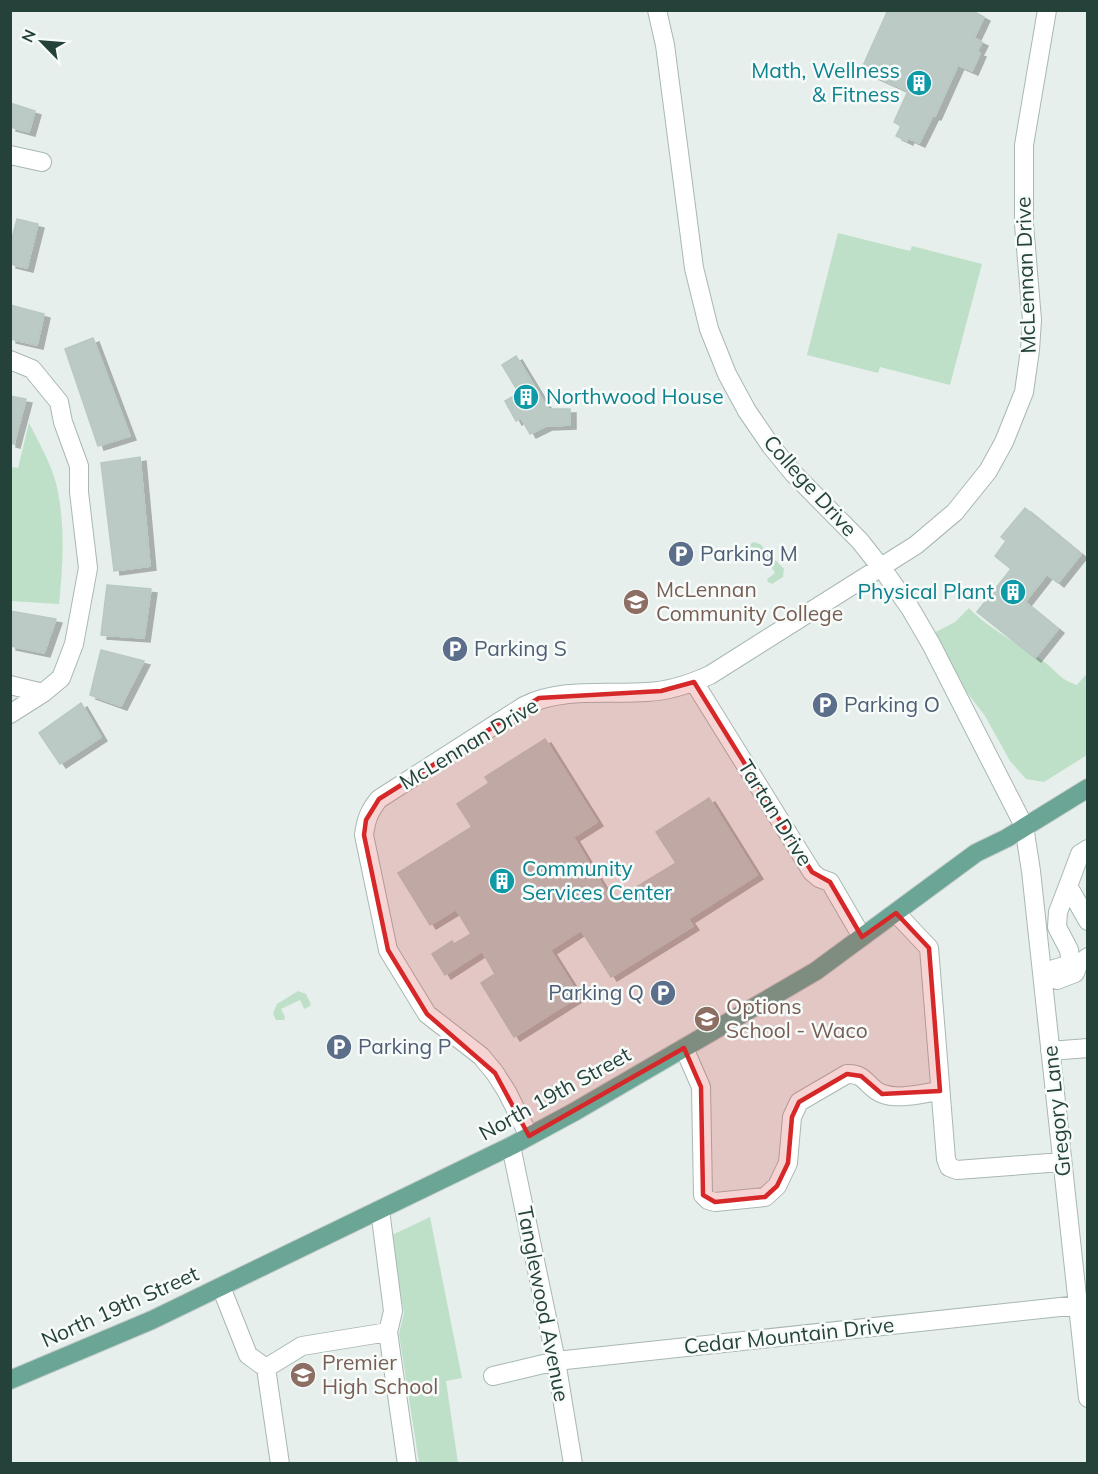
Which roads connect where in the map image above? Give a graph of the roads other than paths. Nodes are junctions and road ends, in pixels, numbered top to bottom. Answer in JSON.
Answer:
{"nodes":[{"id":1,"x":657,"y":10,"type":"edge"},
{"id":2,"x":662,"y":10,"type":"edge"},
{"id":3,"x":1047,"y":10,"type":"edge"},
{"id":4,"x":661,"y":31,"type":"junction"},
{"id":5,"x":10,"y":155,"type":"edge"},
{"id":6,"x":42,"y":162,"type":"dead end"},
{"id":7,"x":10,"y":360,"type":"edge"},
{"id":8,"x":880,"y":567,"type":"junction"},
{"id":9,"x":694,"y":682,"type":"junction"},
{"id":10,"x":10,"y":685,"type":"edge"},
{"id":11,"x":43,"y":693,"type":"junction"},
{"id":12,"x":10,"y":714,"type":"edge"},
{"id":13,"x":1088,"y":788,"type":"edge"},
{"id":14,"x":1024,"y":826,"type":"junction"},
{"id":15,"x":1088,"y":849,"type":"edge"},
{"id":16,"x":1068,"y":886,"type":"junction"},
{"id":17,"x":896,"y":912,"type":"junction"},
{"id":18,"x":1088,"y":921,"type":"edge"},
{"id":19,"x":862,"y":937,"type":"junction"},
{"id":20,"x":1079,"y":962,"type":"edge"},
{"id":21,"x":1046,"y":977,"type":"junction"},
{"id":22,"x":684,"y":1048,"type":"junction"},
{"id":23,"x":1088,"y":1048,"type":"edge"},
{"id":24,"x":1050,"y":1051,"type":"junction"},
{"id":25,"x":940,"y":1091,"type":"junction"},
{"id":26,"x":529,"y":1136,"type":"junction"},
{"id":27,"x":511,"y":1146,"type":"junction"},
{"id":28,"x":1062,"y":1162,"type":"junction"},
{"id":29,"x":380,"y":1210,"type":"junction"},
{"id":30,"x":221,"y":1287,"type":"junction"},
{"id":31,"x":1083,"y":1304,"type":"edge"},
{"id":32,"x":388,"y":1332,"type":"junction"},
{"id":33,"x":556,"y":1360,"type":"junction"},
{"id":34,"x":266,"y":1368,"type":"junction"},
{"id":35,"x":493,"y":1376,"type":"dead end"},
{"id":36,"x":10,"y":1380,"type":"edge"},
{"id":37,"x":1088,"y":1398,"type":"edge"},
{"id":38,"x":280,"y":1464,"type":"edge"},
{"id":39,"x":407,"y":1464,"type":"edge"},
{"id":40,"x":573,"y":1464,"type":"edge"}],
"edges":[{"from":1,"to":4,"type":"street","name":"College Drive"},
{"from":2,"to":4,"type":"street"},
{"from":3,"to":8,"type":"street","name":"McLennan Drive"},
{"from":4,"to":8,"type":"street","name":"College Drive"},
{"from":5,"to":6,"type":"street"},
{"from":7,"to":11,"type":"street"},
{"from":8,"to":9,"type":"street","name":"McLennan Drive"},
{"from":8,"to":14,"type":"street","name":"College Drive"},
{"from":9,"to":19,"type":"street","name":"Tartan Drive"},
{"from":9,"to":26,"type":"street","name":"McLennan Drive"},
{"from":10,"to":11,"type":"street"},
{"from":11,"to":12,"type":"street"},
{"from":13,"to":14,"type":"main road","name":"North 19th Street"},
{"from":14,"to":17,"type":"main road","name":"North 19th Street"},
{"from":14,"to":21,"type":"street","name":"Gregory Lane"},
{"from":15,"to":16,"type":"street"},
{"from":16,"to":18,"type":"street"},
{"from":16,"to":20,"type":"street"},
{"from":17,"to":19,"type":"main road","name":"North 19th Street"},
{"from":17,"to":25,"type":"street"},
{"from":19,"to":22,"type":"main road","name":"North 19th Street"},
{"from":20,"to":21,"type":"street"},
{"from":21,"to":24,"type":"street","name":"Gregory Lane"},
{"from":22,"to":25,"type":"street"},
{"from":22,"to":26,"type":"main road","name":"North 19th Street"},
{"from":23,"to":24,"type":"street"},
{"from":24,"to":28,"type":"street","name":"Gregory Lane"},
{"from":25,"to":28,"type":"street"},
{"from":26,"to":27,"type":"main road","name":"North 19th Street"},
{"from":27,"to":29,"type":"main road","name":"North 19th Street"},
{"from":27,"to":33,"type":"street","name":"Tanglewood Avenue"},
{"from":28,"to":31,"type":"street","name":"Gregory Lane"},
{"from":29,"to":30,"type":"main road","name":"North 19th Street"},
{"from":29,"to":32,"type":"street"},
{"from":30,"to":34,"type":"street"},
{"from":30,"to":36,"type":"main road","name":"North 19th Street"},
{"from":31,"to":33,"type":"street","name":"Cedar Mountain Drive"},
{"from":31,"to":37,"type":"street","name":"Gregory Lane"},
{"from":32,"to":34,"type":"street"},
{"from":32,"to":39,"type":"street"},
{"from":33,"to":35,"type":"street","name":"Cedar Mountain Drive"},
{"from":33,"to":40,"type":"street","name":"Tanglewood Avenue"},
{"from":34,"to":38,"type":"street"}]}
